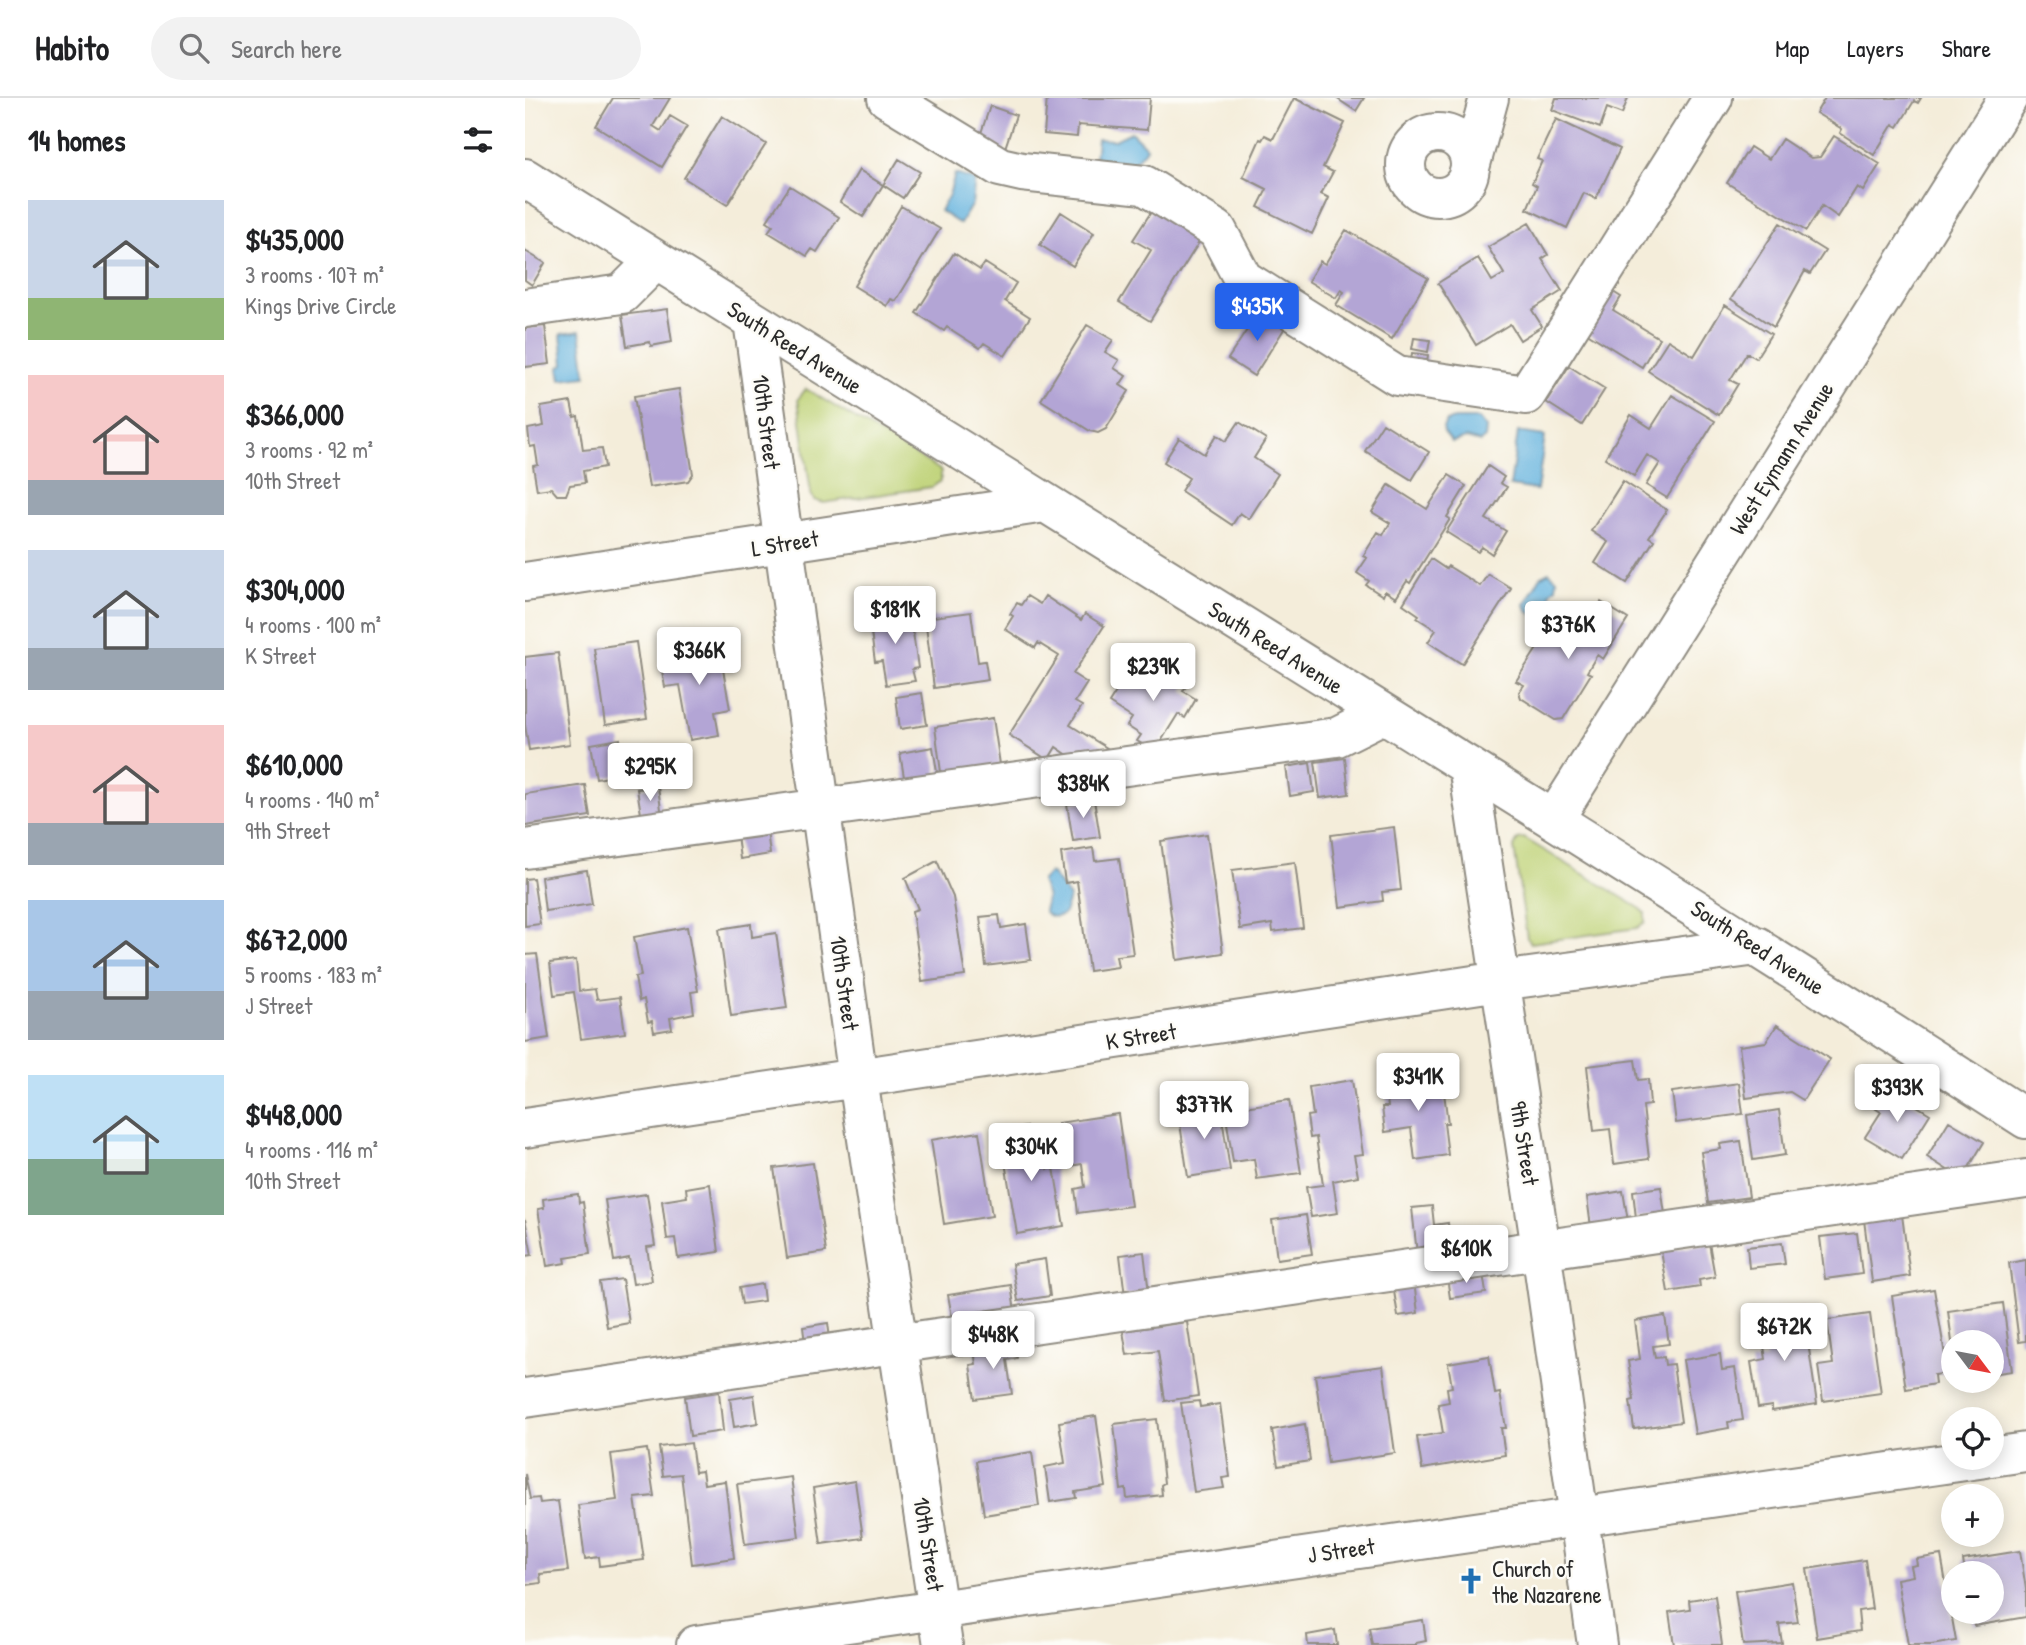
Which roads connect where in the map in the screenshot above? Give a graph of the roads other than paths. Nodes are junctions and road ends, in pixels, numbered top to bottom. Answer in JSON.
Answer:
{"nodes":[{"id":1,"x":887,"y":98,"type":"edge"},
{"id":2,"x":1713,"y":98,"type":"edge"},
{"id":3,"x":2008,"y":98,"type":"edge"},
{"id":4,"x":1489,"y":99,"type":"edge"},
{"id":5,"x":1440,"y":133,"type":"junction"},
{"id":6,"x":1468,"y":175,"type":"junction"},
{"id":7,"x":525,"y":178,"type":"edge"},
{"id":8,"x":656,"y":260,"type":"junction"},
{"id":9,"x":525,"y":308,"type":"edge"},
{"id":10,"x":753,"y":321,"type":"junction"},
{"id":11,"x":1045,"y":503,"type":"junction"},
{"id":12,"x":783,"y":544,"type":"junction"},
{"id":13,"x":525,"y":582,"type":"edge"},
{"id":14,"x":1383,"y":714,"type":"junction"},
{"id":15,"x":1468,"y":766,"type":"junction"},
{"id":16,"x":820,"y":807,"type":"junction"},
{"id":17,"x":1555,"y":818,"type":"junction"},
{"id":18,"x":525,"y":849,"type":"edge"},
{"id":19,"x":1757,"y":946,"type":"junction"},
{"id":20,"x":1500,"y":981,"type":"junction"},
{"id":21,"x":858,"y":1079,"type":"junction"},
{"id":22,"x":2024,"y":1114,"type":"edge"},
{"id":23,"x":525,"y":1128,"type":"edge"},
{"id":24,"x":2026,"y":1179,"type":"edge"},
{"id":25,"x":1541,"y":1249,"type":"junction"},
{"id":26,"x":898,"y":1345,"type":"junction"},
{"id":27,"x":525,"y":1398,"type":"edge"},
{"id":28,"x":2026,"y":1452,"type":"edge"},
{"id":29,"x":2004,"y":1455,"type":"edge"},
{"id":30,"x":1941,"y":1464,"type":"edge"},
{"id":31,"x":1579,"y":1516,"type":"junction"},
{"id":32,"x":941,"y":1627,"type":"edge"},
{"id":33,"x":740,"y":1642,"type":"edge"},
{"id":34,"x":696,"y":1645,"type":"edge"},
{"id":35,"x":1597,"y":1645,"type":"edge"}],
"edges":[{"from":1,"to":2,"type":"street"},
{"from":3,"to":17,"type":"street","name":"West Eymann Avenue"},
{"from":4,"to":5,"type":"street"},
{"from":4,"to":6,"type":"street"},
{"from":5,"to":6,"type":"street"},
{"from":5,"to":6,"type":"street"},
{"from":7,"to":8,"type":"street","name":"South Reed Avenue"},
{"from":8,"to":9,"type":"street"},
{"from":8,"to":10,"type":"street","name":"South Reed Avenue"},
{"from":10,"to":11,"type":"street","name":"South Reed Avenue"},
{"from":10,"to":12,"type":"street","name":"10th Street"},
{"from":11,"to":12,"type":"street","name":"L Street"},
{"from":11,"to":14,"type":"street","name":"South Reed Avenue"},
{"from":12,"to":13,"type":"street","name":"L Street"},
{"from":12,"to":16,"type":"street","name":"10th Street"},
{"from":14,"to":15,"type":"street","name":"South Reed Avenue"},
{"from":14,"to":16,"type":"street"},
{"from":15,"to":17,"type":"street","name":"South Reed Avenue"},
{"from":15,"to":20,"type":"street","name":"9th Street"},
{"from":16,"to":18,"type":"street"},
{"from":16,"to":21,"type":"street","name":"10th Street"},
{"from":17,"to":19,"type":"street","name":"South Reed Avenue"},
{"from":19,"to":20,"type":"street","name":"K Street"},
{"from":19,"to":22,"type":"street","name":"South Reed Avenue"},
{"from":20,"to":21,"type":"street","name":"K Street"},
{"from":20,"to":25,"type":"street","name":"9th Street"},
{"from":21,"to":23,"type":"street","name":"K Street"},
{"from":21,"to":26,"type":"street","name":"10th Street"},
{"from":24,"to":25,"type":"street"},
{"from":25,"to":26,"type":"street"},
{"from":25,"to":31,"type":"street","name":"9th Street"},
{"from":26,"to":27,"type":"street"},
{"from":26,"to":32,"type":"street","name":"10th Street"},
{"from":28,"to":29,"type":"street","name":"J Street"},
{"from":30,"to":31,"type":"street","name":"J Street"},
{"from":31,"to":32,"type":"street","name":"J Street"},
{"from":31,"to":35,"type":"street","name":"9th Street"},
{"from":32,"to":33,"type":"street","name":"J Street"},
{"from":33,"to":34,"type":"street","name":"J Street"}]}
